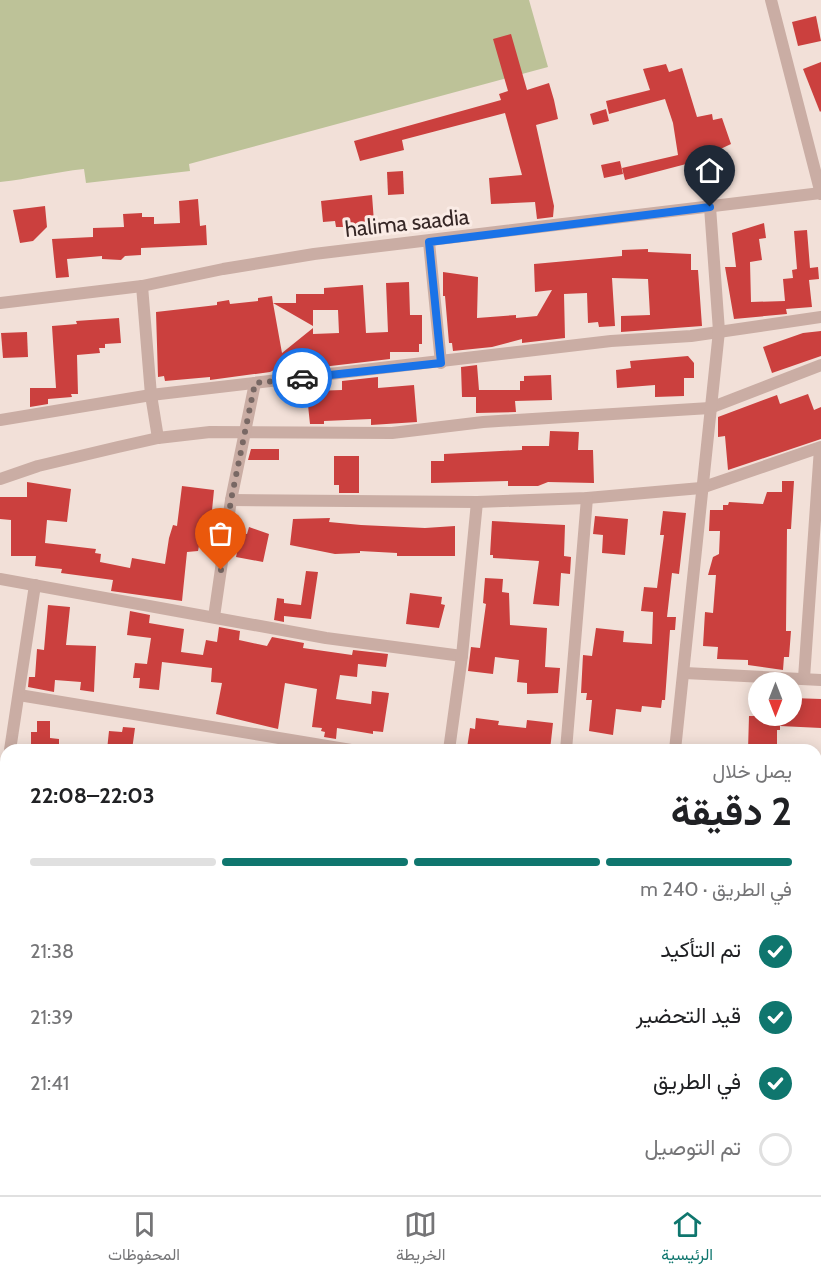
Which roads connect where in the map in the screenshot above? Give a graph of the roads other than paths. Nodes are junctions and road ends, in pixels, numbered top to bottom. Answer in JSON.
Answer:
{"nodes":[{"id":1,"x":771,"y":0,"type":"edge"},
{"id":2,"x":821,"y":193,"type":"edge"},
{"id":3,"x":710,"y":207,"type":"junction"},
{"id":4,"x":429,"y":242,"type":"junction"},
{"id":5,"x":142,"y":286,"type":"junction"},
{"id":6,"x":0,"y":303,"type":"edge"},
{"id":7,"x":821,"y":316,"type":"edge"},
{"id":8,"x":719,"y":331,"type":"junction"},
{"id":9,"x":441,"y":363,"type":"junction"},
{"id":10,"x":821,"y":365,"type":"edge"},
{"id":11,"x":255,"y":383,"type":"junction"},
{"id":12,"x":151,"y":395,"type":"junction"},
{"id":13,"x":710,"y":408,"type":"junction"},
{"id":14,"x":0,"y":420,"type":"edge"},
{"id":15,"x":245,"y":433,"type":"junction"},
{"id":16,"x":158,"y":438,"type":"junction"},
{"id":17,"x":820,"y":448,"type":"edge"},
{"id":18,"x":0,"y":479,"type":"edge"},
{"id":19,"x":701,"y":488,"type":"junction"},
{"id":20,"x":587,"y":498,"type":"junction"},
{"id":21,"x":819,"y":499,"type":"edge"},
{"id":22,"x":231,"y":500,"type":"junction"},
{"id":23,"x":477,"y":502,"type":"junction"},
{"id":24,"x":0,"y":579,"type":"edge"},
{"id":25,"x":35,"y":585,"type":"junction"},
{"id":26,"x":214,"y":617,"type":"junction"},
{"id":27,"x":462,"y":656,"type":"junction"},
{"id":28,"x":685,"y":673,"type":"junction"},
{"id":29,"x":804,"y":678,"type":"junction"},
{"id":30,"x":821,"y":680,"type":"edge"},
{"id":31,"x":19,"y":695,"type":"junction"},
{"id":32,"x":11,"y":744,"type":"edge"},
{"id":33,"x":304,"y":744,"type":"edge"},
{"id":34,"x":450,"y":744,"type":"edge"},
{"id":35,"x":566,"y":744,"type":"edge"},
{"id":36,"x":676,"y":744,"type":"edge"}],
"edges":[{"from":1,"to":2,"type":"street"},
{"from":2,"to":3,"type":"street","name":"halima saadia"},
{"from":3,"to":4,"type":"street","name":"halima saadia"},
{"from":3,"to":8,"type":"street"},
{"from":4,"to":5,"type":"street","name":"halima saadia"},
{"from":4,"to":9,"type":"street"},
{"from":5,"to":6,"type":"street","name":"halima saadia"},
{"from":5,"to":12,"type":"street"},
{"from":7,"to":8,"type":"street"},
{"from":8,"to":9,"type":"street"},
{"from":8,"to":13,"type":"street"},
{"from":9,"to":11,"type":"street"},
{"from":10,"to":13,"type":"street"},
{"from":11,"to":12,"type":"street"},
{"from":11,"to":15,"type":"street"},
{"from":12,"to":14,"type":"street"},
{"from":12,"to":16,"type":"street"},
{"from":13,"to":15,"type":"street"},
{"from":13,"to":19,"type":"street"},
{"from":15,"to":16,"type":"street"},
{"from":15,"to":22,"type":"street"},
{"from":16,"to":18,"type":"street"},
{"from":17,"to":19,"type":"street"},
{"from":17,"to":21,"type":"street"},
{"from":19,"to":20,"type":"street"},
{"from":19,"to":28,"type":"street"},
{"from":20,"to":23,"type":"street"},
{"from":20,"to":35,"type":"street"},
{"from":21,"to":29,"type":"street"},
{"from":22,"to":23,"type":"street"},
{"from":22,"to":26,"type":"street"},
{"from":23,"to":27,"type":"street"},
{"from":24,"to":25,"type":"street"},
{"from":25,"to":26,"type":"street"},
{"from":25,"to":31,"type":"street"},
{"from":26,"to":27,"type":"street"},
{"from":27,"to":34,"type":"street"},
{"from":28,"to":29,"type":"street"},
{"from":28,"to":36,"type":"street"},
{"from":29,"to":30,"type":"street"},
{"from":31,"to":32,"type":"street"},
{"from":31,"to":33,"type":"street"}]}
